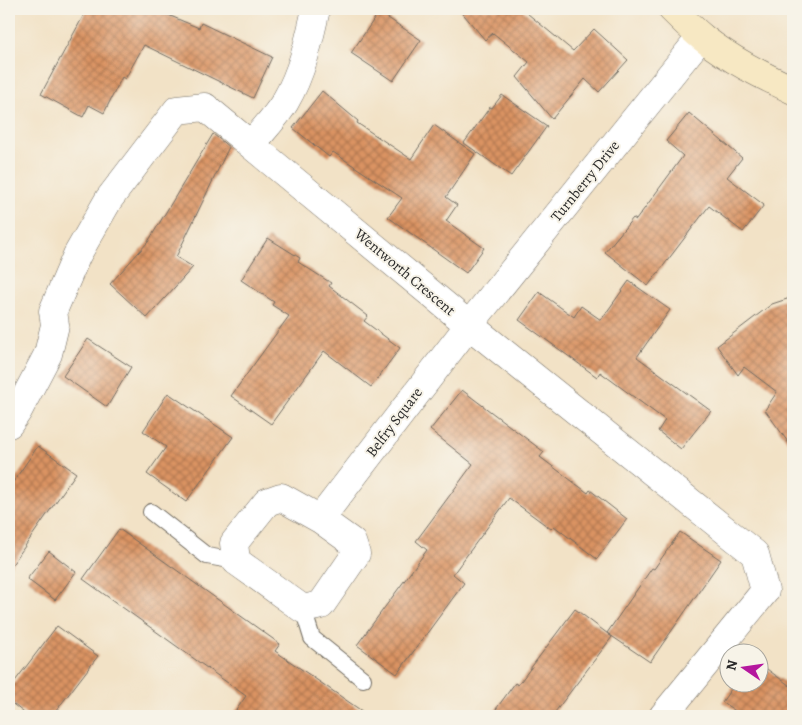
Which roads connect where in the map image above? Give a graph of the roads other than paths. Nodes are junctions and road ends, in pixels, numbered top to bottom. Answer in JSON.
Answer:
{"nodes":[{"id":1,"x":316,"y":9,"type":"edge"},
{"id":2,"x":672,"y":9,"type":"edge"},
{"id":3,"x":701,"y":37,"type":"junction"},
{"id":4,"x":793,"y":90,"type":"edge"},
{"id":5,"x":250,"y":144,"type":"junction"},
{"id":6,"x":469,"y":325,"type":"junction"},
{"id":7,"x":9,"y":424,"type":"edge"},
{"id":8,"x":151,"y":512,"type":"dead end"},
{"id":9,"x":320,"y":520,"type":"junction"},
{"id":10,"x":236,"y":562,"type":"junction"},
{"id":11,"x":303,"y":609,"type":"junction"},
{"id":12,"x":363,"y":679,"type":"dead end"},
{"id":13,"x":663,"y":716,"type":"edge"}],
"edges":[{"from":1,"to":5,"type":"street"},
{"from":2,"to":3,"type":"street"},
{"from":3,"to":4,"type":"street"},
{"from":3,"to":6,"type":"street","name":"Turnberry Drive"},
{"from":5,"to":6,"type":"street","name":"Wentworth Crescent"},
{"from":5,"to":7,"type":"street","name":"Wentworth Crescent"},
{"from":6,"to":9,"type":"street","name":"Belfry Square"},
{"from":6,"to":13,"type":"street","name":"Wentworth Crescent"},
{"from":8,"to":10,"type":"lane"},
{"from":9,"to":10,"type":"street"},
{"from":9,"to":11,"type":"street"},
{"from":10,"to":11,"type":"street"},
{"from":11,"to":12,"type":"lane"}]}
